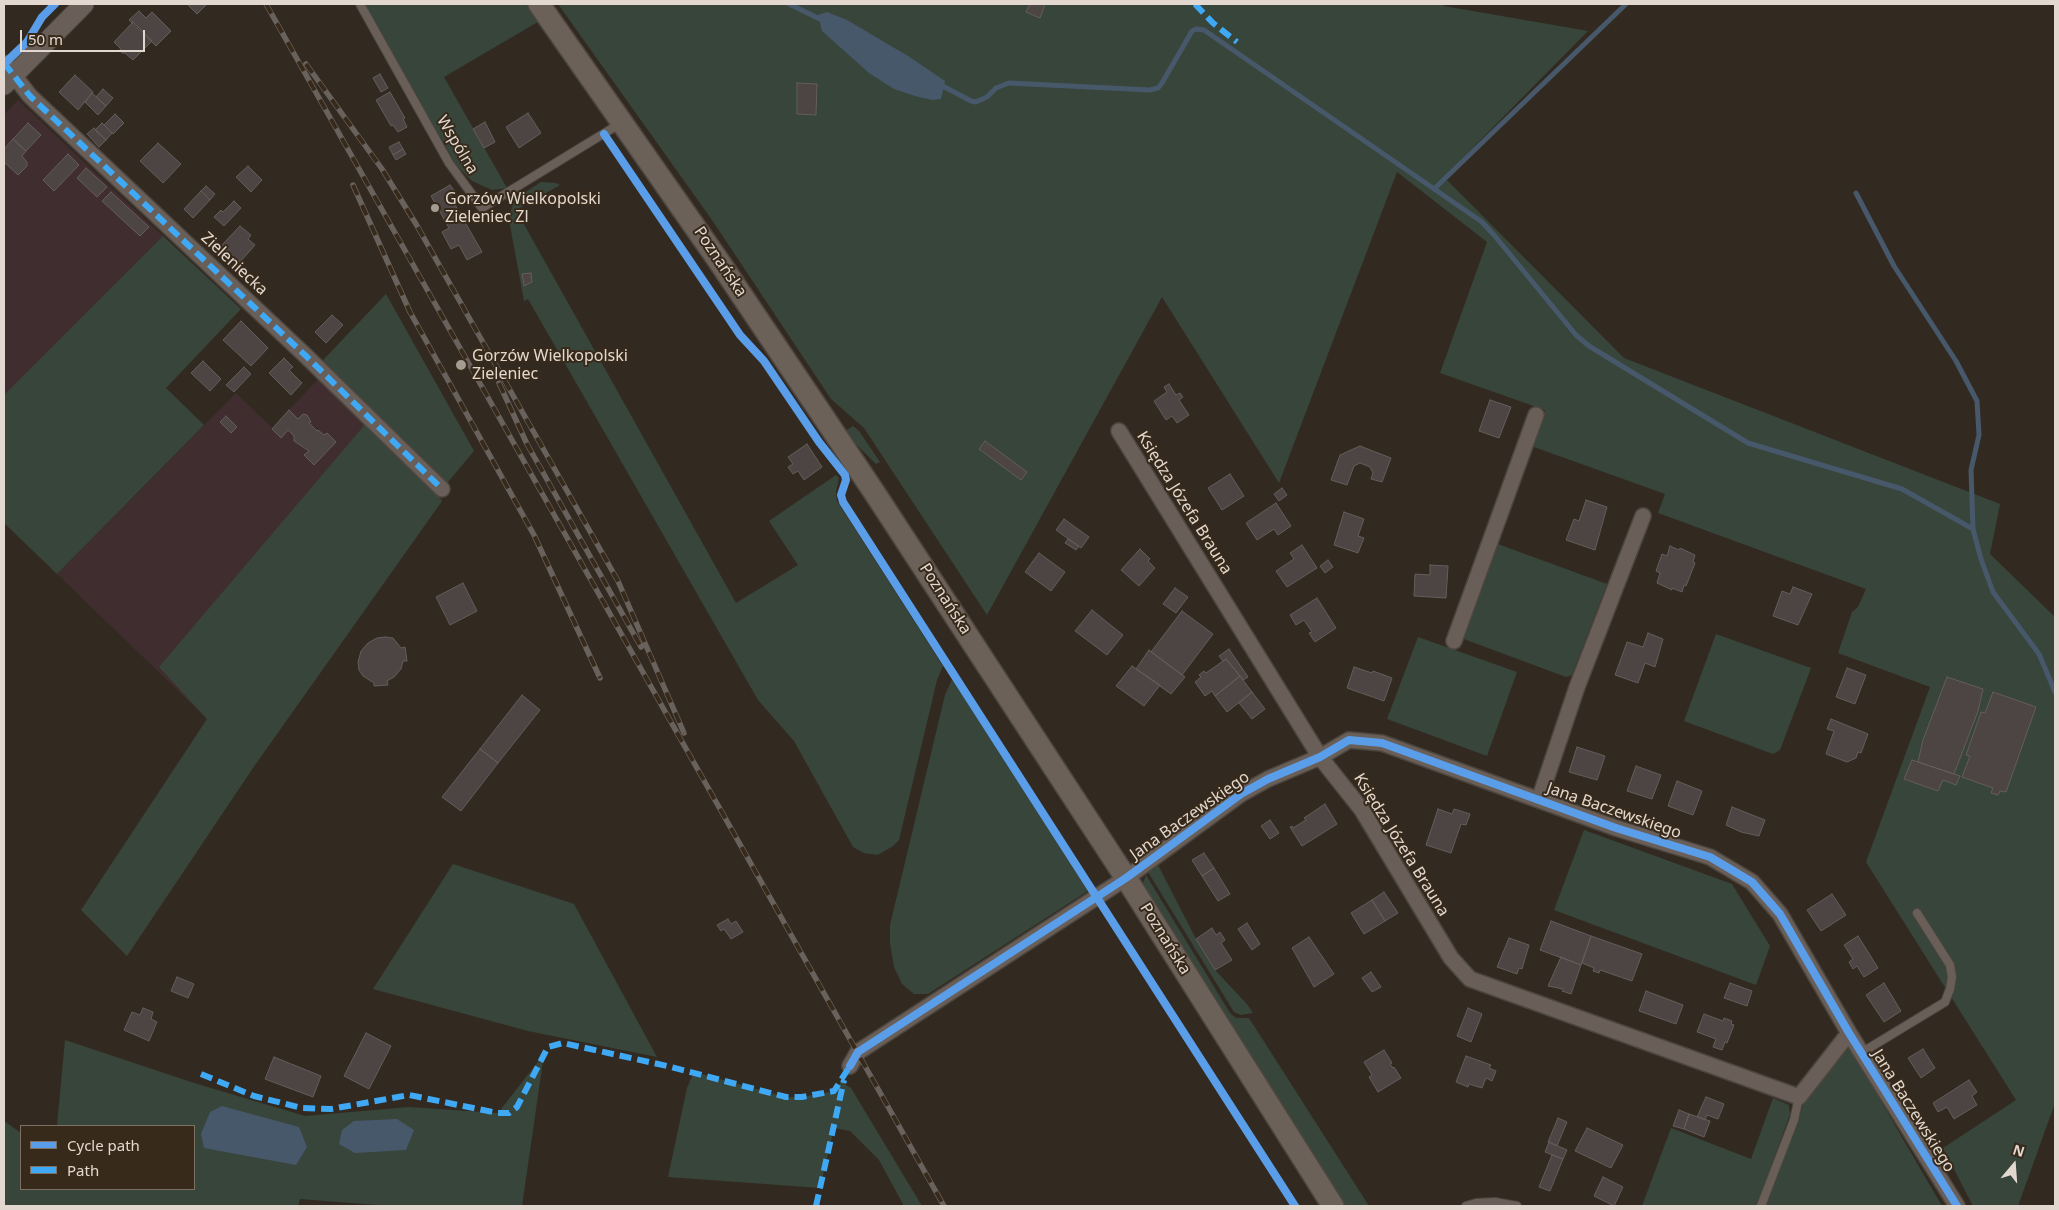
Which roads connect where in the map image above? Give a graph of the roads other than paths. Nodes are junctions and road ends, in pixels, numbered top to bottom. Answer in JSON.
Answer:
{"nodes":[{"id":1,"x":84,"y":4,"type":"edge"},
{"id":2,"x":360,"y":4,"type":"edge"},
{"id":3,"x":539,"y":4,"type":"edge"},
{"id":4,"x":7,"y":75,"type":"edge"},
{"id":5,"x":622,"y":122,"type":"junction"},
{"id":6,"x":1536,"y":415,"type":"dead end"},
{"id":7,"x":1119,"y":431,"type":"dead end"},
{"id":8,"x":442,"y":489,"type":"dead end"},
{"id":9,"x":1642,"y":516,"type":"dead end"},
{"id":10,"x":1454,"y":641,"type":"dead end"},
{"id":11,"x":1320,"y":757,"type":"junction"},
{"id":12,"x":1539,"y":800,"type":"junction"},
{"id":13,"x":1126,"y":878,"type":"junction"},
{"id":14,"x":1917,"y":913,"type":"dead end"},
{"id":15,"x":1849,"y":1033,"type":"junction"},
{"id":16,"x":1861,"y":1053,"type":"junction"},
{"id":17,"x":854,"y":1059,"type":"dead end"},
{"id":18,"x":1799,"y":1097,"type":"junction"},
{"id":19,"x":1333,"y":1206,"type":"edge"},
{"id":20,"x":1466,"y":1206,"type":"edge"},
{"id":21,"x":1517,"y":1206,"type":"edge"},
{"id":22,"x":1761,"y":1206,"type":"edge"},
{"id":23,"x":1956,"y":1206,"type":"edge"}],
"edges":[{"from":1,"to":4,"type":"street"},
{"from":2,"to":5,"type":"lane","name":"Wspólna"},
{"from":3,"to":5,"type":"main road","name":"Poznańska"},
{"from":4,"to":8,"type":"street","name":"Zieleniecka"},
{"from":5,"to":13,"type":"main road","name":"Poznańska"},
{"from":6,"to":10,"type":"street"},
{"from":7,"to":11,"type":"street","name":"Księdza Józefa Brauna"},
{"from":9,"to":12,"type":"street","name":"Jana Baczewskiego"},
{"from":11,"to":12,"type":"street","name":"Jana Baczewskiego"},
{"from":11,"to":13,"type":"street","name":"Jana Baczewskiego"},
{"from":11,"to":18,"type":"street","name":"Księdza Józefa Brauna"},
{"from":12,"to":15,"type":"street","name":"Jana Baczewskiego"},
{"from":13,"to":17,"type":"street","name":"Jana Baczewskiego"},
{"from":13,"to":19,"type":"main road","name":"Poznańska"},
{"from":14,"to":16,"type":"lane"},
{"from":15,"to":16,"type":"street","name":"Jana Baczewskiego"},
{"from":15,"to":18,"type":"street"},
{"from":16,"to":23,"type":"street","name":"Jana Baczewskiego"},
{"from":18,"to":22,"type":"lane"},
{"from":20,"to":21,"type":"lane"}]}
